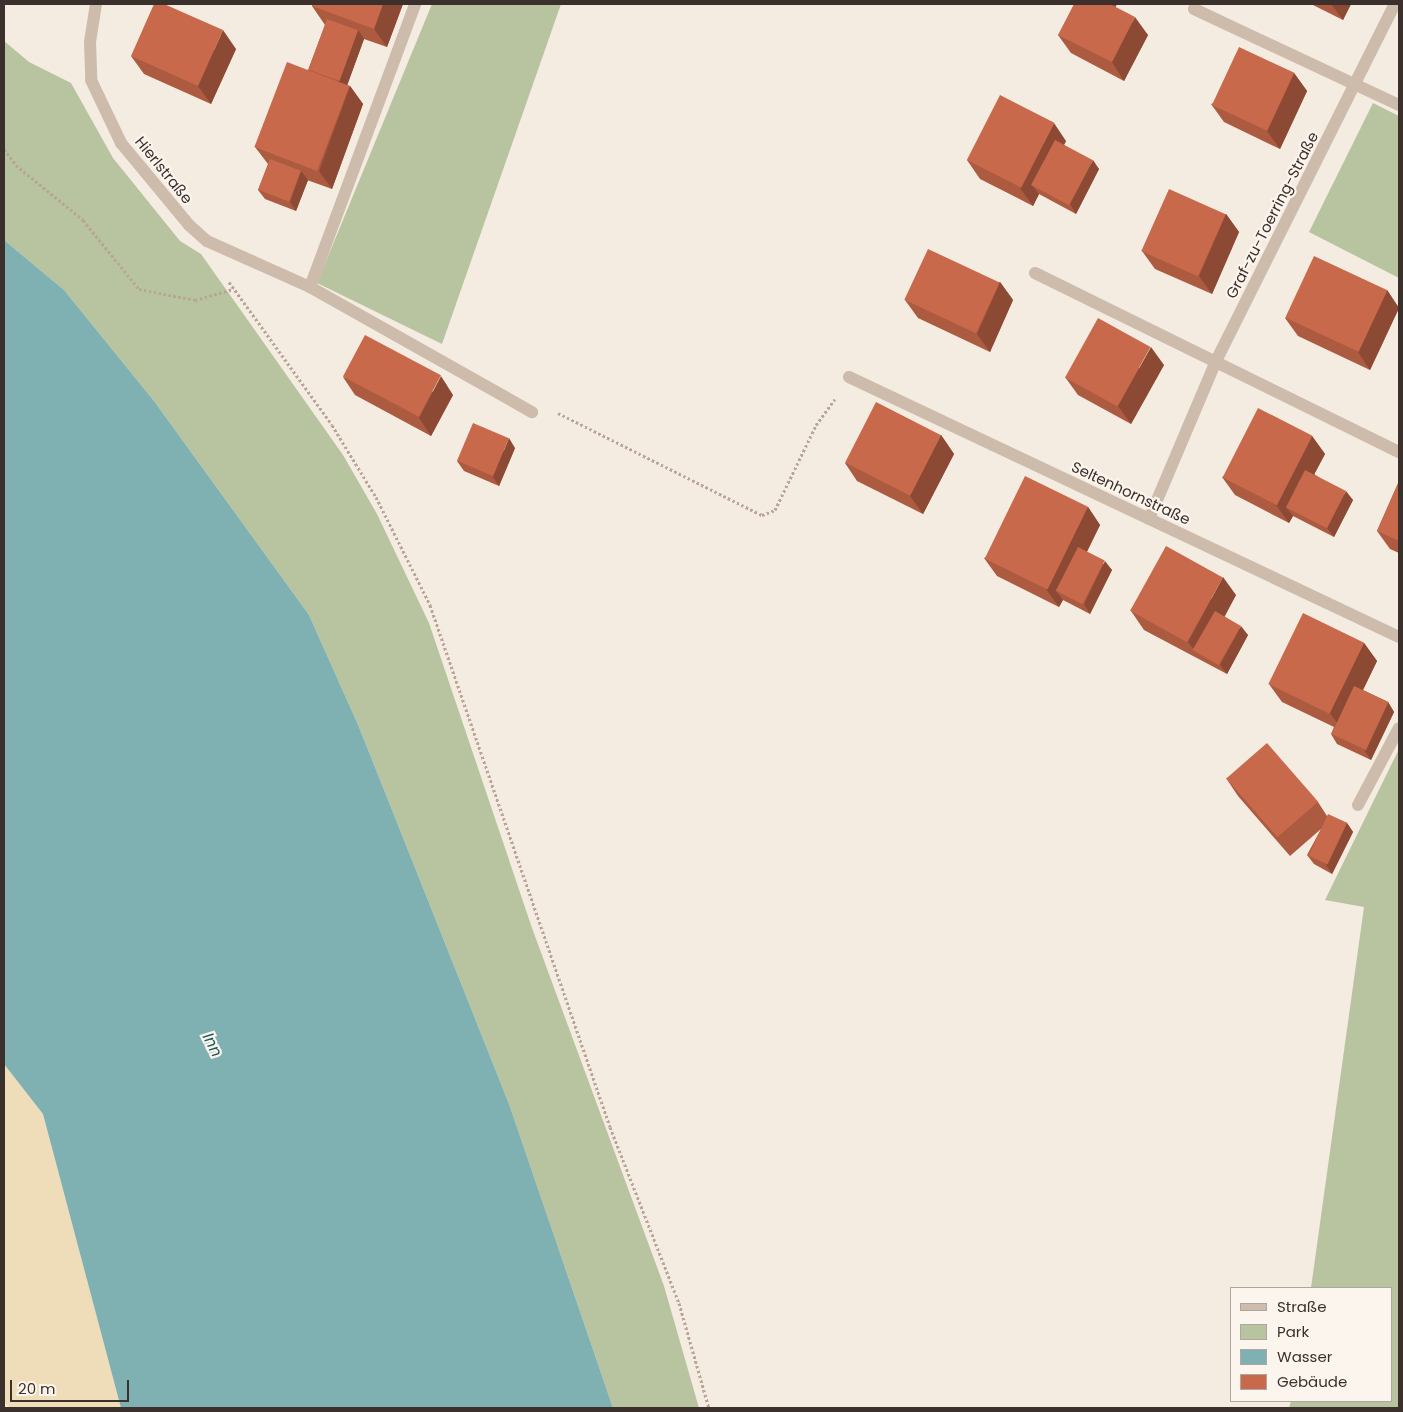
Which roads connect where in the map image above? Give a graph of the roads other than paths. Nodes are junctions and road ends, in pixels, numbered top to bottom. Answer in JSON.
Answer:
{"nodes":[{"id":1,"x":96,"y":4,"type":"edge"},
{"id":2,"x":415,"y":4,"type":"edge"},
{"id":3,"x":1395,"y":4,"type":"edge"},
{"id":4,"x":1194,"y":9,"type":"dead end"},
{"id":5,"x":1357,"y":84,"type":"junction"},
{"id":6,"x":1399,"y":105,"type":"edge"},
{"id":7,"x":1035,"y":273,"type":"dead end"},
{"id":8,"x":310,"y":287,"type":"junction"},
{"id":9,"x":1216,"y":361,"type":"junction"},
{"id":10,"x":849,"y":377,"type":"road end"},
{"id":11,"x":532,"y":412,"type":"road end"},
{"id":12,"x":1399,"y":452,"type":"edge"},
{"id":13,"x":1149,"y":519,"type":"junction"},
{"id":14,"x":1399,"y":637,"type":"edge"},
{"id":15,"x":1399,"y":728,"type":"edge"},
{"id":16,"x":1358,"y":805,"type":"dead end"}],
"edges":[{"from":1,"to":8,"type":"street","name":"Hierlstraße"},
{"from":2,"to":8,"type":"street"},
{"from":3,"to":5,"type":"street","name":"Graf-zu-Toerring-Straße"},
{"from":4,"to":5,"type":"street"},
{"from":5,"to":6,"type":"street"},
{"from":5,"to":9,"type":"street","name":"Graf-zu-Toerring-Straße"},
{"from":7,"to":9,"type":"street"},
{"from":8,"to":11,"type":"street","name":"Hierlstraße"},
{"from":9,"to":12,"type":"street"},
{"from":9,"to":13,"type":"street","name":"Graf-zu-Toerring-Straße"},
{"from":10,"to":13,"type":"street","name":"Seltenhornstraße"},
{"from":13,"to":14,"type":"street","name":"Seltenhornstraße"},
{"from":15,"to":16,"type":"street"}]}
